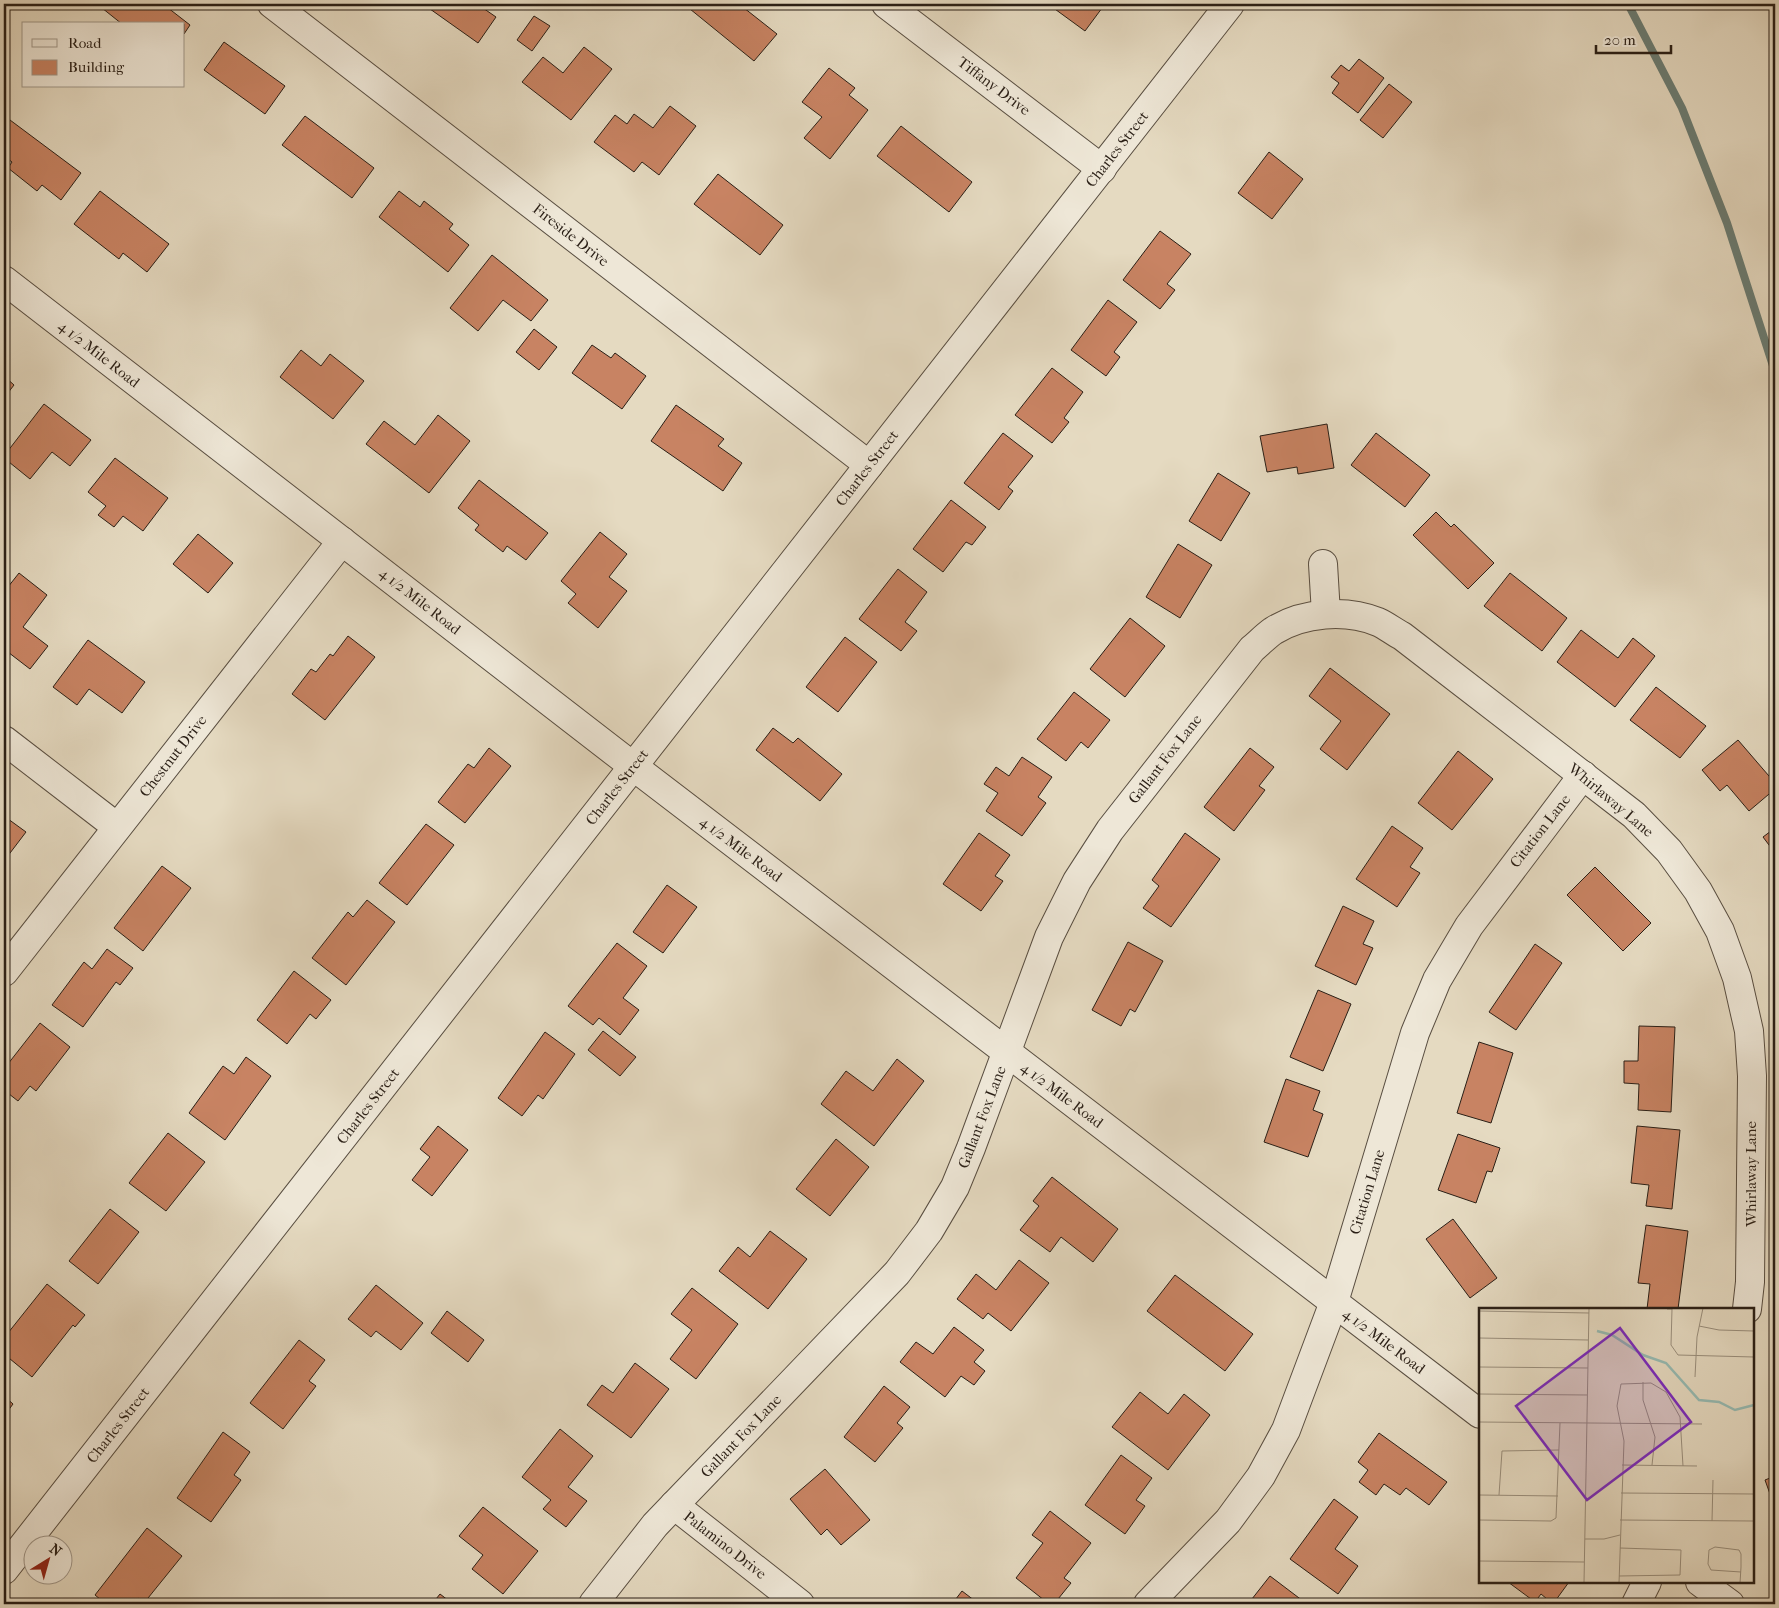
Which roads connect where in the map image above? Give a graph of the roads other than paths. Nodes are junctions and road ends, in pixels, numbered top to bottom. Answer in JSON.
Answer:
{"nodes":[{"id":1,"x":272,"y":4,"type":"edge"},
{"id":2,"x":886,"y":4,"type":"edge"},
{"id":3,"x":1230,"y":4,"type":"edge"},
{"id":4,"x":1102,"y":169,"type":"junction"},
{"id":5,"x":4,"y":280,"type":"edge"},
{"id":6,"x":870,"y":465,"type":"junction"},
{"id":7,"x":342,"y":541,"type":"junction"},
{"id":8,"x":1323,"y":564,"type":"dead end"},
{"id":9,"x":1326,"y":614,"type":"junction"},
{"id":10,"x":4,"y":740,"type":"edge"},
{"id":11,"x":634,"y":767,"type":"junction"},
{"id":12,"x":1583,"y":775,"type":"junction"},
{"id":13,"x":117,"y":827,"type":"junction"},
{"id":14,"x":4,"y":972,"type":"edge"},
{"id":15,"x":1006,"y":1052,"type":"junction"},
{"id":16,"x":1334,"y":1302,"type":"junction"},
{"id":17,"x":1747,"y":1308,"type":"edge"},
{"id":18,"x":1479,"y":1413,"type":"edge"},
{"id":19,"x":674,"y":1505,"type":"junction"},
{"id":20,"x":4,"y":1570,"type":"edge"},
{"id":21,"x":1647,"y":1583,"type":"edge"},
{"id":22,"x":1701,"y":1583,"type":"edge"},
{"id":23,"x":593,"y":1604,"type":"edge"},
{"id":24,"x":800,"y":1604,"type":"edge"},
{"id":25,"x":1148,"y":1604,"type":"edge"},
{"id":26,"x":1636,"y":1604,"type":"edge"},
{"id":27,"x":1730,"y":1604,"type":"edge"}],
"edges":[{"from":1,"to":6,"type":"street","name":"Fireside Drive"},
{"from":2,"to":4,"type":"street","name":"Tiffany Drive"},
{"from":3,"to":4,"type":"street","name":"Charles Street"},
{"from":4,"to":6,"type":"street","name":"Charles Street"},
{"from":5,"to":7,"type":"street","name":"4 1/2 Mile Road"},
{"from":6,"to":11,"type":"street","name":"Charles Street"},
{"from":7,"to":11,"type":"street","name":"4 1/2 Mile Road"},
{"from":7,"to":13,"type":"street","name":"Chestnut Drive"},
{"from":8,"to":9,"type":"street"},
{"from":9,"to":12,"type":"street","name":"Whirlaway Lane"},
{"from":9,"to":15,"type":"street","name":"Gallant Fox Lane"},
{"from":10,"to":13,"type":"street"},
{"from":11,"to":15,"type":"street","name":"4 1/2 Mile Road"},
{"from":11,"to":20,"type":"street","name":"Charles Street"},
{"from":12,"to":16,"type":"street","name":"Citation Lane"},
{"from":12,"to":17,"type":"street","name":"Whirlaway Lane"},
{"from":13,"to":14,"type":"street","name":"Chestnut Drive"},
{"from":15,"to":16,"type":"street","name":"4 1/2 Mile Road"},
{"from":15,"to":19,"type":"street","name":"Gallant Fox Lane"},
{"from":16,"to":18,"type":"street","name":"4 1/2 Mile Road"},
{"from":16,"to":25,"type":"street","name":"Citation Lane"},
{"from":19,"to":23,"type":"street","name":"Gallant Fox Lane"},
{"from":19,"to":24,"type":"street","name":"Palamino Drive"},
{"from":21,"to":26,"type":"street"},
{"from":22,"to":27,"type":"street"}]}
